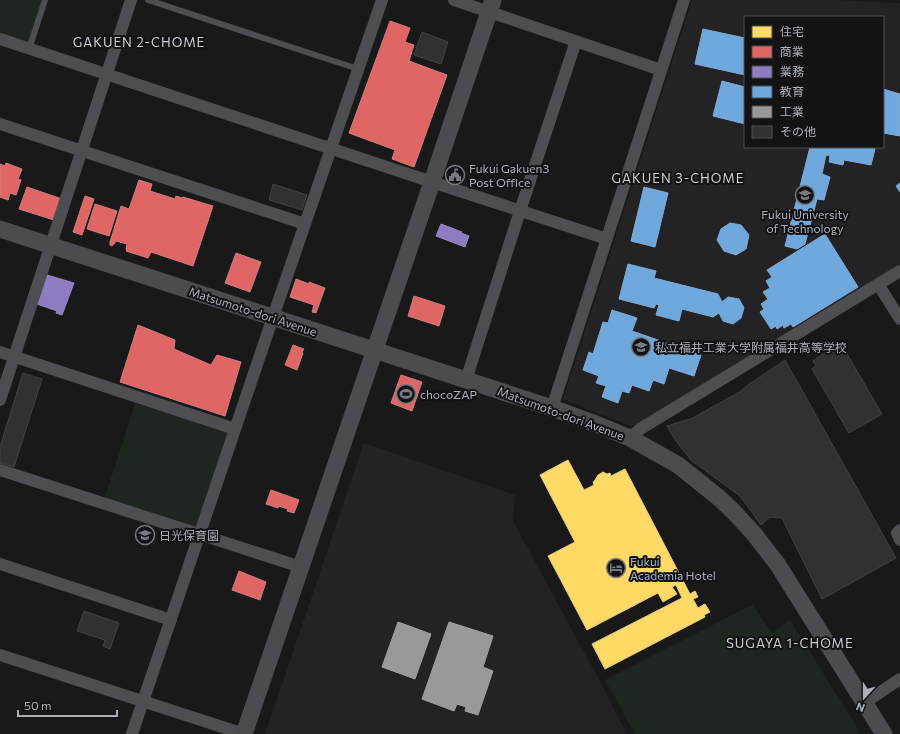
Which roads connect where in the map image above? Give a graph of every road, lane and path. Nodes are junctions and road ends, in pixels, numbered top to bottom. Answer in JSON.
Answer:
{"nodes":[{"id":1,"x":45,"y":0,"type":"edge"},
{"id":2,"x":131,"y":0,"type":"edge"},
{"id":3,"x":148,"y":0,"type":"edge"},
{"id":4,"x":382,"y":0,"type":"edge"},
{"id":5,"x":454,"y":0,"type":"edge"},
{"id":6,"x":684,"y":0,"type":"edge"},
{"id":7,"x":491,"y":6,"type":"edge"},
{"id":8,"x":0,"y":40,"type":"edge"},
{"id":9,"x":576,"y":41,"type":"junction"},
{"id":10,"x":29,"y":49,"type":"junction"},
{"id":11,"x":358,"y":69,"type":"junction"},
{"id":12,"x":661,"y":70,"type":"junction"},
{"id":13,"x":106,"y":75,"type":"junction"},
{"id":14,"x":0,"y":124,"type":"edge"},
{"id":15,"x":331,"y":149,"type":"junction"},
{"id":16,"x":82,"y":150,"type":"junction"},
{"id":17,"x":432,"y":182,"type":"junction"},
{"id":18,"x":520,"y":211,"type":"junction"},
{"id":19,"x":305,"y":224,"type":"junction"},
{"id":20,"x":0,"y":229,"type":"edge"},
{"id":21,"x":607,"y":239,"type":"junction"},
{"id":22,"x":51,"y":245,"type":"junction"},
{"id":23,"x":900,"y":271,"type":"edge"},
{"id":24,"x":878,"y":284,"type":"junction"},
{"id":25,"x":273,"y":317,"type":"junction"},
{"id":26,"x":900,"y":319,"type":"edge"},
{"id":27,"x":374,"y":350,"type":"junction"},
{"id":28,"x":0,"y":352,"type":"edge"},
{"id":29,"x":14,"y":356,"type":"junction"},
{"id":30,"x":466,"y":380,"type":"junction"},
{"id":31,"x":0,"y":400,"type":"edge"},
{"id":32,"x":552,"y":408,"type":"junction"},
{"id":33,"x":235,"y":429,"type":"junction"},
{"id":34,"x":630,"y":438,"type":"junction"},
{"id":35,"x":0,"y":470,"type":"edge"},
{"id":36,"x":900,"y":530,"type":"edge"},
{"id":37,"x":200,"y":534,"type":"junction"},
{"id":38,"x":900,"y":540,"type":"edge"},
{"id":39,"x":0,"y":564,"type":"edge"},
{"id":40,"x":301,"y":567,"type":"junction"},
{"id":41,"x":171,"y":620,"type":"junction"},
{"id":42,"x":0,"y":655,"type":"edge"},
{"id":43,"x":900,"y":679,"type":"edge"},
{"id":44,"x":143,"y":702,"type":"junction"},
{"id":45,"x":864,"y":703,"type":"junction"},
{"id":46,"x":132,"y":734,"type":"edge"},
{"id":47,"x":244,"y":734,"type":"edge"},
{"id":48,"x":884,"y":734,"type":"edge"}],
"edges":[{"from":1,"to":10,"type":"lane"},
{"from":2,"to":13,"type":"street"},
{"from":3,"to":11,"type":"lane"},
{"from":4,"to":11,"type":"street"},
{"from":5,"to":7,"type":"street"},
{"from":6,"to":12,"type":"street"},
{"from":7,"to":9,"type":"street"},
{"from":7,"to":17,"type":"street"},
{"from":8,"to":10,"type":"street"},
{"from":9,"to":12,"type":"street"},
{"from":9,"to":18,"type":"street"},
{"from":10,"to":13,"type":"street"},
{"from":11,"to":15,"type":"street"},
{"from":12,"to":21,"type":"street"},
{"from":13,"to":15,"type":"street"},
{"from":13,"to":16,"type":"street"},
{"from":14,"to":16,"type":"street"},
{"from":15,"to":17,"type":"street"},
{"from":15,"to":19,"type":"street"},
{"from":16,"to":19,"type":"street"},
{"from":16,"to":22,"type":"street"},
{"from":17,"to":18,"type":"street"},
{"from":17,"to":27,"type":"street"},
{"from":18,"to":21,"type":"street"},
{"from":18,"to":30,"type":"street"},
{"from":19,"to":25,"type":"street"},
{"from":20,"to":22,"type":"street","name":"Matsumoto-dori Avenue"},
{"from":21,"to":32,"type":"street"},
{"from":22,"to":25,"type":"street","name":"Matsumoto-dori Avenue"},
{"from":22,"to":29,"type":"street"},
{"from":23,"to":24,"type":"street"},
{"from":24,"to":26,"type":"street"},
{"from":24,"to":34,"type":"street"},
{"from":25,"to":27,"type":"street","name":"Matsumoto-dori Avenue"},
{"from":25,"to":33,"type":"street"},
{"from":27,"to":30,"type":"street","name":"Matsumoto-dori Avenue"},
{"from":27,"to":40,"type":"street"},
{"from":28,"to":29,"type":"street"},
{"from":29,"to":31,"type":"street"},
{"from":29,"to":33,"type":"street"},
{"from":30,"to":32,"type":"street","name":"Matsumoto-dori Avenue"},
{"from":32,"to":34,"type":"street","name":"Matsumoto-dori Avenue"},
{"from":33,"to":37,"type":"street"},
{"from":34,"to":45,"type":"street","name":"Matsumoto-dori Avenue"},
{"from":35,"to":37,"type":"street"},
{"from":36,"to":38,"type":"street"},
{"from":37,"to":40,"type":"street"},
{"from":37,"to":41,"type":"street"},
{"from":39,"to":41,"type":"street"},
{"from":40,"to":47,"type":"street"},
{"from":41,"to":44,"type":"street"},
{"from":42,"to":44,"type":"street"},
{"from":43,"to":45,"type":"street"},
{"from":44,"to":46,"type":"street"},
{"from":44,"to":47,"type":"street"},
{"from":45,"to":48,"type":"street","name":"Matsumoto-dori Avenue"}]}
